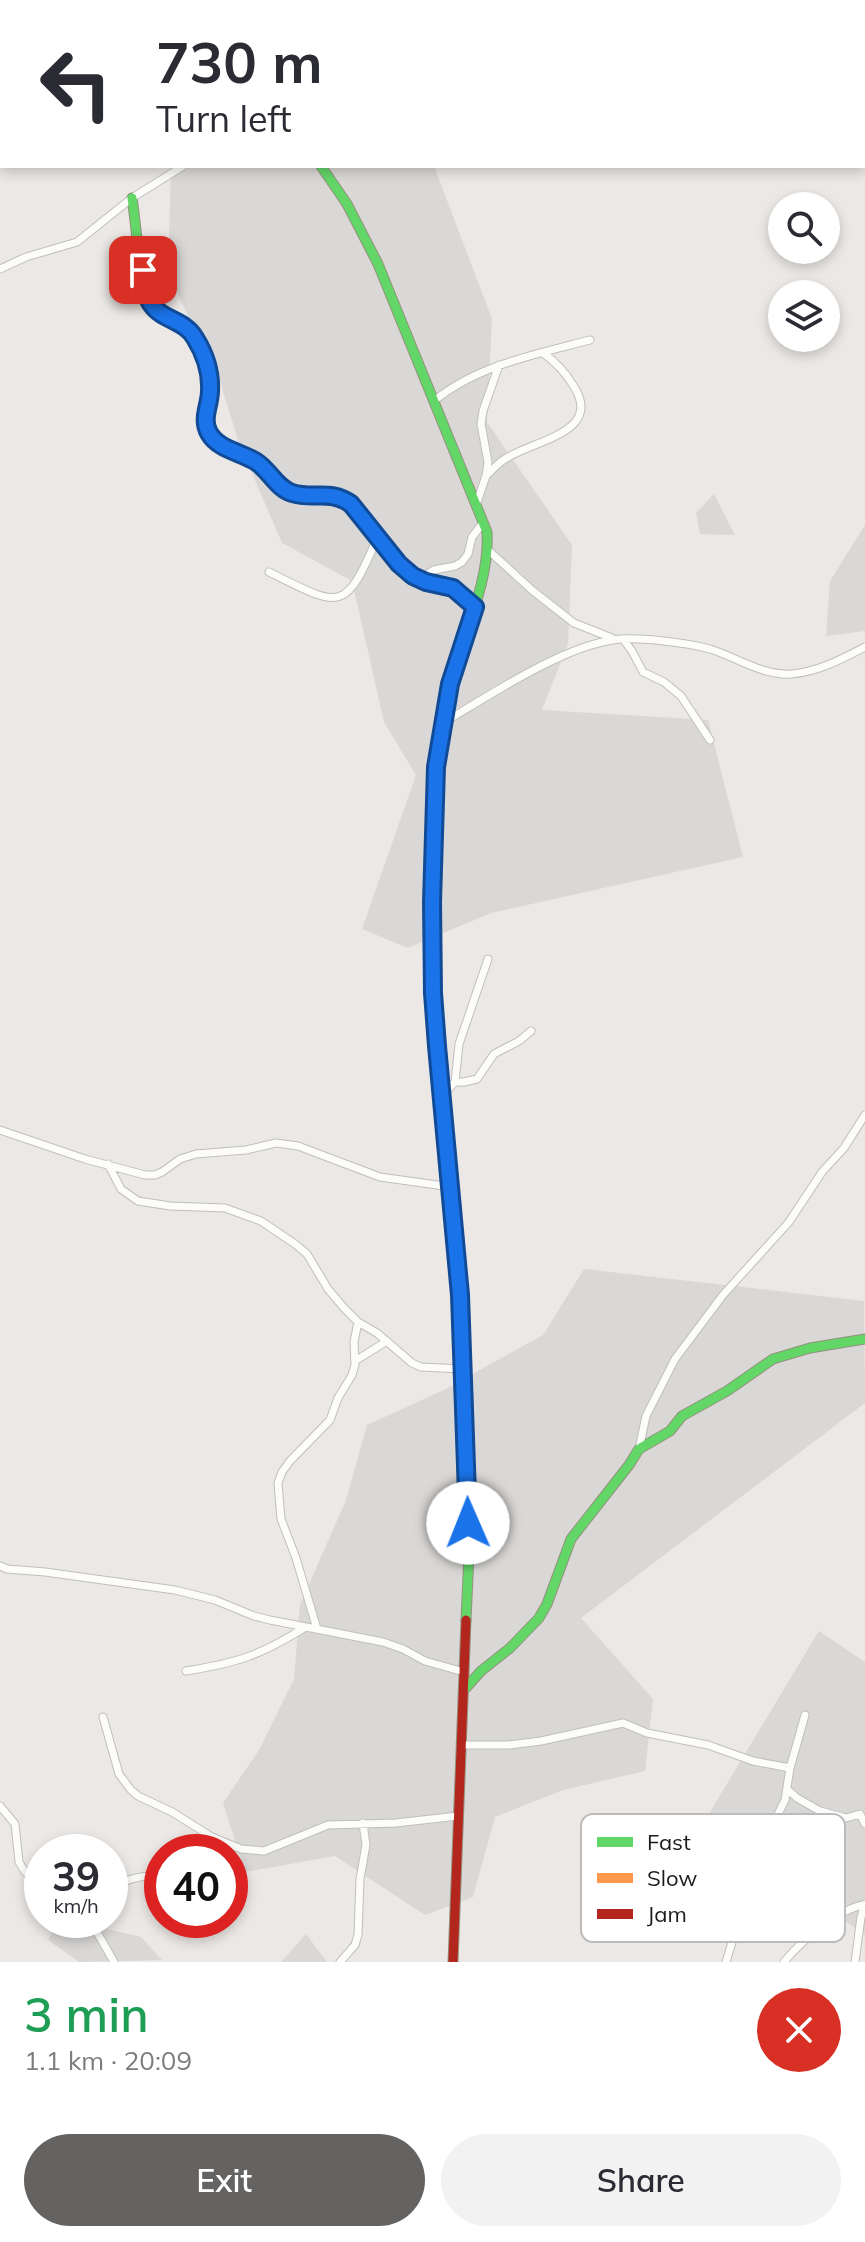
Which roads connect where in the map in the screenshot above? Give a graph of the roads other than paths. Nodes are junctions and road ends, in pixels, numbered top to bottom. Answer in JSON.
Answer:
{"nodes":[{"id":1,"x":180,"y":168,"type":"edge"},
{"id":2,"x":323,"y":168,"type":"edge"},
{"id":3,"x":132,"y":198,"type":"junction"},
{"id":4,"x":0,"y":269,"type":"edge"},
{"id":5,"x":590,"y":340,"type":"dead end"},
{"id":6,"x":543,"y":353,"type":"junction"},
{"id":7,"x":499,"y":365,"type":"junction"},
{"id":8,"x":434,"y":401,"type":"junction"},
{"id":9,"x":486,"y":476,"type":"junction"},
{"id":10,"x":476,"y":505,"type":"junction"},
{"id":11,"x":483,"y":523,"type":"junction"},
{"id":12,"x":378,"y":536,"type":"junction"},
{"id":13,"x":488,"y":550,"type":"junction"},
{"id":14,"x":269,"y":572,"type":"dead end"},
{"id":15,"x":419,"y":579,"type":"junction"},
{"id":16,"x":475,"y":607,"type":"junction"},
{"id":17,"x":618,"y":639,"type":"junction"},
{"id":18,"x":865,"y":647,"type":"edge"},
{"id":19,"x":443,"y":723,"type":"junction"},
{"id":20,"x":710,"y":740,"type":"dead end"},
{"id":21,"x":488,"y":959,"type":"dead end"},
{"id":22,"x":531,"y":1031,"type":"dead end"},
{"id":23,"x":455,"y":1082,"type":"junction"},
{"id":24,"x":441,"y":1097,"type":"junction"},
{"id":25,"x":865,"y":1115,"type":"edge"},
{"id":26,"x":0,"y":1130,"type":"edge"},
{"id":27,"x":108,"y":1164,"type":"junction"},
{"id":28,"x":451,"y":1187,"type":"junction"},
{"id":29,"x":358,"y":1322,"type":"junction"},
{"id":30,"x":865,"y":1339,"type":"edge"},
{"id":31,"x":387,"y":1341,"type":"junction"},
{"id":32,"x":355,"y":1361,"type":"junction"},
{"id":33,"x":463,"y":1369,"type":"junction"},
{"id":34,"x":639,"y":1449,"type":"junction"},
{"id":35,"x":2,"y":1570,"type":"edge"},
{"id":36,"x":304,"y":1628,"type":"junction"},
{"id":37,"x":317,"y":1629,"type":"junction"},
{"id":38,"x":186,"y":1671,"type":"dead end"},
{"id":39,"x":464,"y":1672,"type":"junction"},
{"id":40,"x":464,"y":1690,"type":"junction"},
{"id":41,"x":805,"y":1715,"type":"dead end"},
{"id":42,"x":103,"y":1717,"type":"dead end"},
{"id":43,"x":461,"y":1745,"type":"junction"},
{"id":44,"x":790,"y":1768,"type":"junction"},
{"id":45,"x":787,"y":1789,"type":"junction"},
{"id":46,"x":0,"y":1806,"type":"edge"},
{"id":47,"x":778,"y":1814,"type":"edge"},
{"id":48,"x":832,"y":1814,"type":"edge"},
{"id":49,"x":458,"y":1816,"type":"junction"},
{"id":50,"x":845,"y":1817,"type":"edge"},
{"id":51,"x":363,"y":1823,"type":"junction"},
{"id":52,"x":865,"y":1824,"type":"edge"},
{"id":53,"x":208,"y":1834,"type":"edge"},
{"id":54,"x":248,"y":1850,"type":"edge"},
{"id":55,"x":24,"y":1870,"type":"edge"},
{"id":56,"x":864,"y":1904,"type":"edge"},
{"id":57,"x":845,"y":1912,"type":"edge"},
{"id":58,"x":100,"y":1938,"type":"edge"},
{"id":59,"x":732,"y":1942,"type":"edge"},
{"id":60,"x":803,"y":1942,"type":"edge"},
{"id":61,"x":114,"y":1962,"type":"edge"},
{"id":62,"x":340,"y":1962,"type":"edge"},
{"id":63,"x":453,"y":1962,"type":"edge"},
{"id":64,"x":726,"y":1962,"type":"edge"},
{"id":65,"x":784,"y":1962,"type":"edge"},
{"id":66,"x":855,"y":1962,"type":"edge"}],
"edges":[{"from":1,"to":3,"type":"street"},
{"from":2,"to":8,"type":"street"},
{"from":3,"to":4,"type":"street"},
{"from":3,"to":12,"type":"street"},
{"from":5,"to":6,"type":"street"},
{"from":6,"to":7,"type":"street"},
{"from":6,"to":9,"type":"street"},
{"from":7,"to":8,"type":"street"},
{"from":7,"to":9,"type":"street"},
{"from":8,"to":10,"type":"street"},
{"from":9,"to":10,"type":"street"},
{"from":10,"to":11,"type":"street"},
{"from":11,"to":13,"type":"street"},
{"from":11,"to":15,"type":"street"},
{"from":12,"to":14,"type":"street"},
{"from":12,"to":15,"type":"street"},
{"from":13,"to":16,"type":"street"},
{"from":13,"to":17,"type":"street"},
{"from":15,"to":16,"type":"street"},
{"from":16,"to":19,"type":"street"},
{"from":17,"to":18,"type":"street"},
{"from":17,"to":19,"type":"street"},
{"from":17,"to":20,"type":"street"},
{"from":19,"to":24,"type":"street"},
{"from":21,"to":23,"type":"street"},
{"from":22,"to":23,"type":"street"},
{"from":23,"to":24,"type":"street"},
{"from":24,"to":28,"type":"street"},
{"from":25,"to":34,"type":"street"},
{"from":26,"to":27,"type":"street"},
{"from":27,"to":28,"type":"street"},
{"from":27,"to":29,"type":"street"},
{"from":28,"to":33,"type":"street"},
{"from":29,"to":31,"type":"street"},
{"from":29,"to":32,"type":"street"},
{"from":30,"to":34,"type":"street"},
{"from":31,"to":32,"type":"street"},
{"from":31,"to":33,"type":"street"},
{"from":32,"to":37,"type":"street"},
{"from":33,"to":39,"type":"street"},
{"from":34,"to":40,"type":"street"},
{"from":35,"to":36,"type":"street"},
{"from":36,"to":37,"type":"street"},
{"from":36,"to":38,"type":"street"},
{"from":37,"to":39,"type":"street"},
{"from":39,"to":40,"type":"street"},
{"from":40,"to":43,"type":"street"},
{"from":41,"to":44,"type":"street"},
{"from":42,"to":53,"type":"street"},
{"from":43,"to":44,"type":"street"},
{"from":43,"to":49,"type":"street"},
{"from":44,"to":45,"type":"street"},
{"from":45,"to":47,"type":"street"},
{"from":45,"to":48,"type":"street"},
{"from":46,"to":55,"type":"street"},
{"from":49,"to":51,"type":"street"},
{"from":49,"to":63,"type":"street"},
{"from":50,"to":52,"type":"street"},
{"from":51,"to":54,"type":"street"},
{"from":51,"to":62,"type":"street"},
{"from":56,"to":57,"type":"street"},
{"from":56,"to":66,"type":"street"},
{"from":58,"to":61,"type":"street"},
{"from":59,"to":64,"type":"street"},
{"from":60,"to":65,"type":"street"}]}
